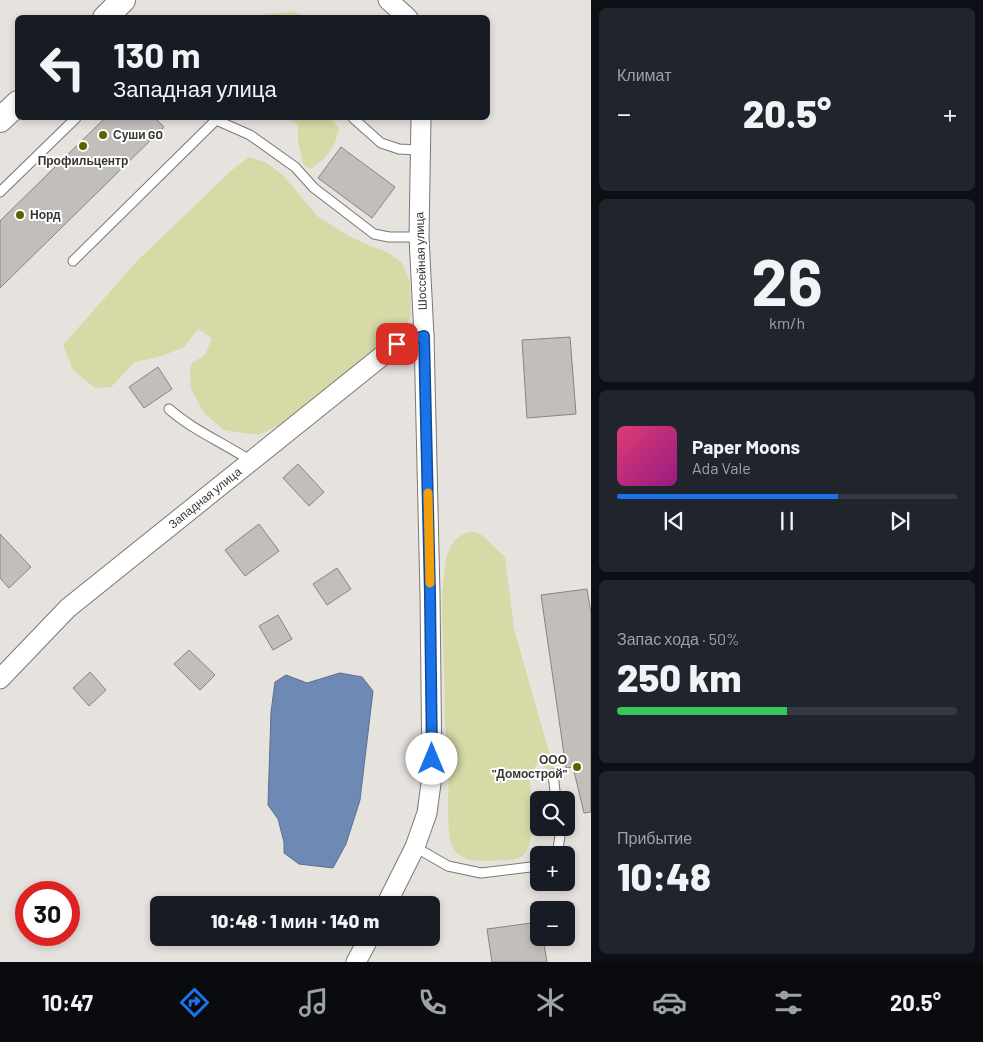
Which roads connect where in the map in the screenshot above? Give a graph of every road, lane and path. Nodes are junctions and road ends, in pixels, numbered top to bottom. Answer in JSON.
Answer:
{"nodes":[{"id":1,"x":388,"y":0,"type":"edge"},
{"id":2,"x":405,"y":15,"type":"edge"},
{"id":3,"x":15,"y":106,"type":"edge"},
{"id":4,"x":0,"y":120,"type":"edge"},
{"id":5,"x":74,"y":120,"type":"edge"},
{"id":6,"x":214,"y":120,"type":"edge"},
{"id":7,"x":217,"y":120,"type":"edge"},
{"id":8,"x":355,"y":120,"type":"edge"},
{"id":9,"x":421,"y":120,"type":"edge"},
{"id":10,"x":420,"y":150,"type":"junction"},
{"id":11,"x":0,"y":192,"type":"edge"},
{"id":12,"x":419,"y":237,"type":"junction"},
{"id":13,"x":73,"y":260,"type":"dead end"},
{"id":14,"x":424,"y":336,"type":"junction"},
{"id":15,"x":169,"y":409,"type":"dead end"},
{"id":16,"x":251,"y":460,"type":"junction"},
{"id":17,"x":0,"y":679,"type":"edge"},
{"id":18,"x":553,"y":774,"type":"dead end"},
{"id":19,"x":555,"y":791,"type":"edge"},
{"id":20,"x":416,"y":847,"type":"junction"},
{"id":21,"x":530,"y":867,"type":"edge"},
{"id":22,"x":391,"y":896,"type":"edge"},
{"id":23,"x":365,"y":946,"type":"edge"},
{"id":24,"x":356,"y":962,"type":"edge"}],
"edges":[{"from":1,"to":2,"type":"street"},
{"from":3,"to":4,"type":"street"},
{"from":5,"to":11,"type":"lane"},
{"from":6,"to":13,"type":"lane"},
{"from":7,"to":12,"type":"lane"},
{"from":8,"to":10,"type":"lane"},
{"from":9,"to":10,"type":"street","name":"Шоссейная улица"},
{"from":10,"to":12,"type":"street","name":"Шоссейная улица"},
{"from":12,"to":14,"type":"street","name":"Шоссейная улица"},
{"from":14,"to":16,"type":"street","name":"Западная улица"},
{"from":14,"to":20,"type":"street","name":"Шоссейная улица"},
{"from":15,"to":16,"type":"lane"},
{"from":16,"to":17,"type":"street","name":"Западная улица"},
{"from":18,"to":19,"type":"lane"},
{"from":20,"to":21,"type":"lane"},
{"from":20,"to":22,"type":"street","name":"Шоссейная улица"},
{"from":23,"to":24,"type":"street"}]}
